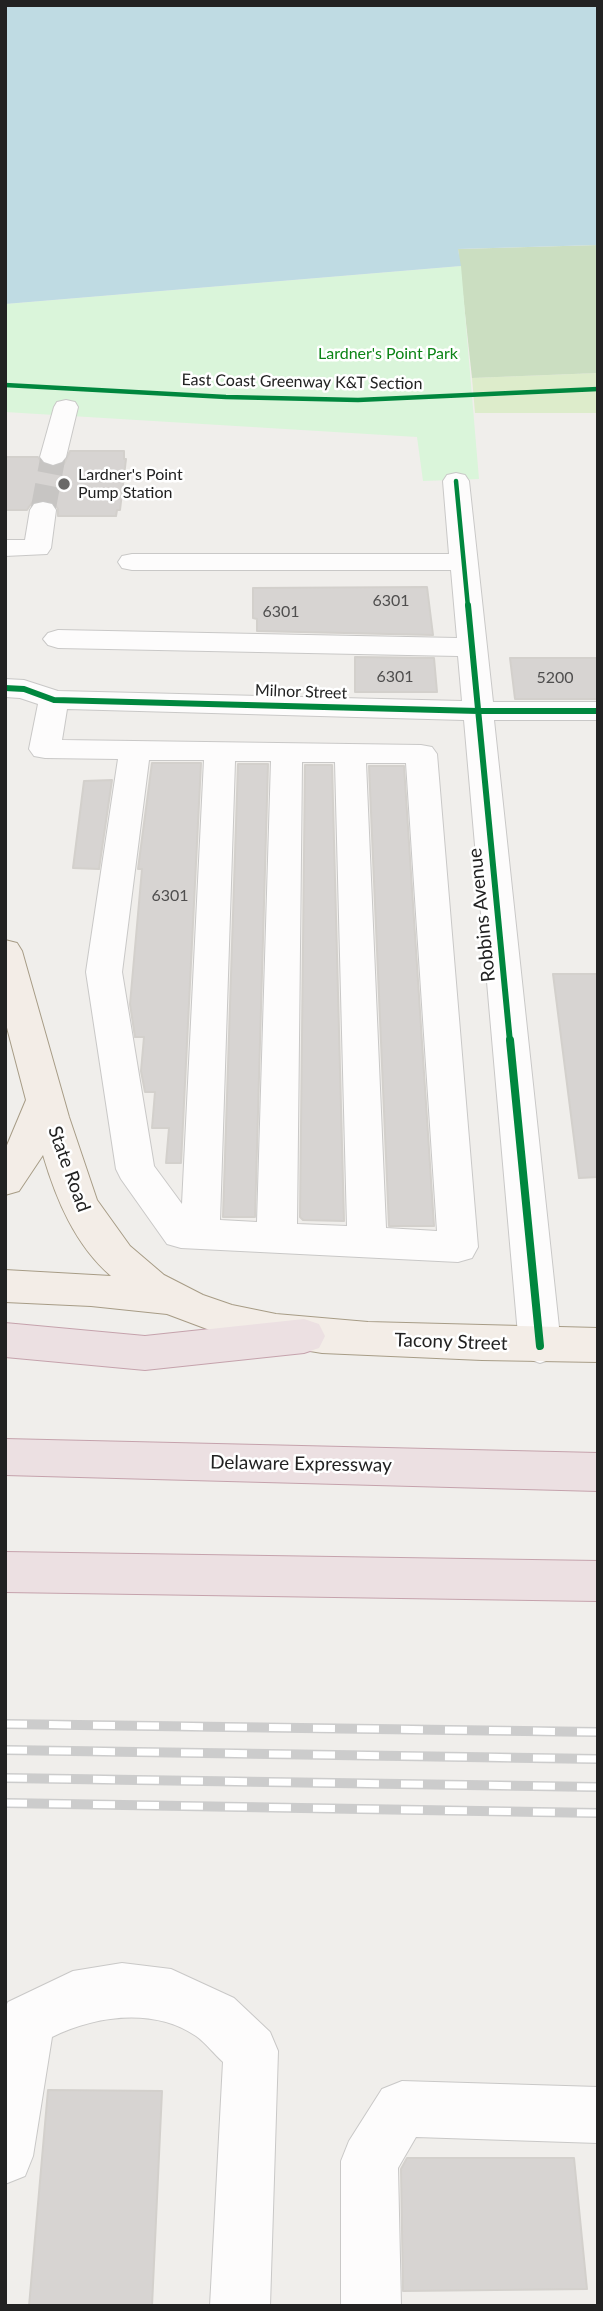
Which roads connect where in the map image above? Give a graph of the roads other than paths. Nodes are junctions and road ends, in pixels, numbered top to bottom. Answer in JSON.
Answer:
{"nodes":[{"id":1,"x":65,"y":407,"type":"dead end"},
{"id":2,"x":53,"y":457,"type":"tunnel mouth"},
{"id":3,"x":456,"y":481,"type":"dead end"},
{"id":4,"x":43,"y":510,"type":"tunnel mouth"},
{"id":5,"x":5,"y":548,"type":"edge"},
{"id":6,"x":132,"y":562,"type":"dead end"},
{"id":7,"x":464,"y":562,"type":"junction"},
{"id":8,"x":58,"y":639,"type":"dead end"},
{"id":9,"x":471,"y":647,"type":"junction"},
{"id":10,"x":5,"y":688,"type":"edge"},
{"id":11,"x":54,"y":700,"type":"junction"},
{"id":12,"x":5,"y":711,"type":"edge"},
{"id":13,"x":478,"y":711,"type":"junction"},
{"id":14,"x":598,"y":711,"type":"edge"},
{"id":15,"x":135,"y":750,"type":"junction"},
{"id":16,"x":220,"y":751,"type":"junction"},
{"id":17,"x":287,"y":752,"type":"junction"},
{"id":18,"x":350,"y":753,"type":"junction"},
{"id":19,"x":5,"y":951,"type":"edge"},
{"id":20,"x":45,"y":1100,"type":"junction"},
{"id":21,"x":5,"y":1181,"type":"edge"},
{"id":22,"x":200,"y":1234,"type":"junction"},
{"id":23,"x":277,"y":1238,"type":"junction"},
{"id":24,"x":367,"y":1243,"type":"junction"},
{"id":25,"x":5,"y":1286,"type":"edge"},
{"id":26,"x":171,"y":1300,"type":"junction"},
{"id":27,"x":304,"y":1336,"type":"junction"},
{"id":28,"x":5,"y":1340,"type":"edge"},
{"id":29,"x":598,"y":1345,"type":"edge"},
{"id":30,"x":540,"y":1346,"type":"junction"},
{"id":31,"x":5,"y":1457,"type":"edge"},
{"id":32,"x":598,"y":1472,"type":"edge"},
{"id":33,"x":5,"y":1572,"type":"edge"},
{"id":34,"x":598,"y":1581,"type":"edge"},
{"id":35,"x":598,"y":2115,"type":"edge"},
{"id":36,"x":5,"y":2156,"type":"edge"},
{"id":37,"x":240,"y":2306,"type":"edge"},
{"id":38,"x":371,"y":2306,"type":"edge"}],
"edges":[{"from":1,"to":2,"type":"street"},
{"from":3,"to":7,"type":"street","name":"Robbins Avenue"},
{"from":4,"to":5,"type":"street"},
{"from":6,"to":7,"type":"street"},
{"from":7,"to":9,"type":"street","name":"Robbins Avenue"},
{"from":8,"to":9,"type":"street"},
{"from":9,"to":13,"type":"street","name":"Robbins Avenue"},
{"from":10,"to":11,"type":"street","name":"Milnor Street"},
{"from":11,"to":12,"type":"street","name":"Milnor Street"},
{"from":11,"to":13,"type":"street","name":"Milnor Street"},
{"from":11,"to":15,"type":"street"},
{"from":13,"to":14,"type":"street","name":"Milnor Street"},
{"from":13,"to":30,"type":"street","name":"Robbins Avenue"},
{"from":15,"to":16,"type":"street"},
{"from":15,"to":22,"type":"street"},
{"from":16,"to":17,"type":"street"},
{"from":16,"to":22,"type":"street"},
{"from":17,"to":18,"type":"street"},
{"from":17,"to":23,"type":"street"},
{"from":18,"to":24,"type":"street"},
{"from":18,"to":24,"type":"street"},
{"from":19,"to":20,"type":"main road","name":"State Road"},
{"from":20,"to":21,"type":"main road"},
{"from":20,"to":26,"type":"main road","name":"State Road"},
{"from":22,"to":23,"type":"street"},
{"from":23,"to":24,"type":"street"},
{"from":25,"to":26,"type":"main road"},
{"from":26,"to":27,"type":"main road","name":"State Road"},
{"from":27,"to":28,"type":"highway"},
{"from":27,"to":30,"type":"main road","name":"Tacony Street"},
{"from":29,"to":30,"type":"main road","name":"Tacony Street"},
{"from":31,"to":32,"type":"highway","name":"Delaware Expressway"},
{"from":33,"to":34,"type":"highway"},
{"from":35,"to":38,"type":"street"},
{"from":36,"to":37,"type":"street"}]}
